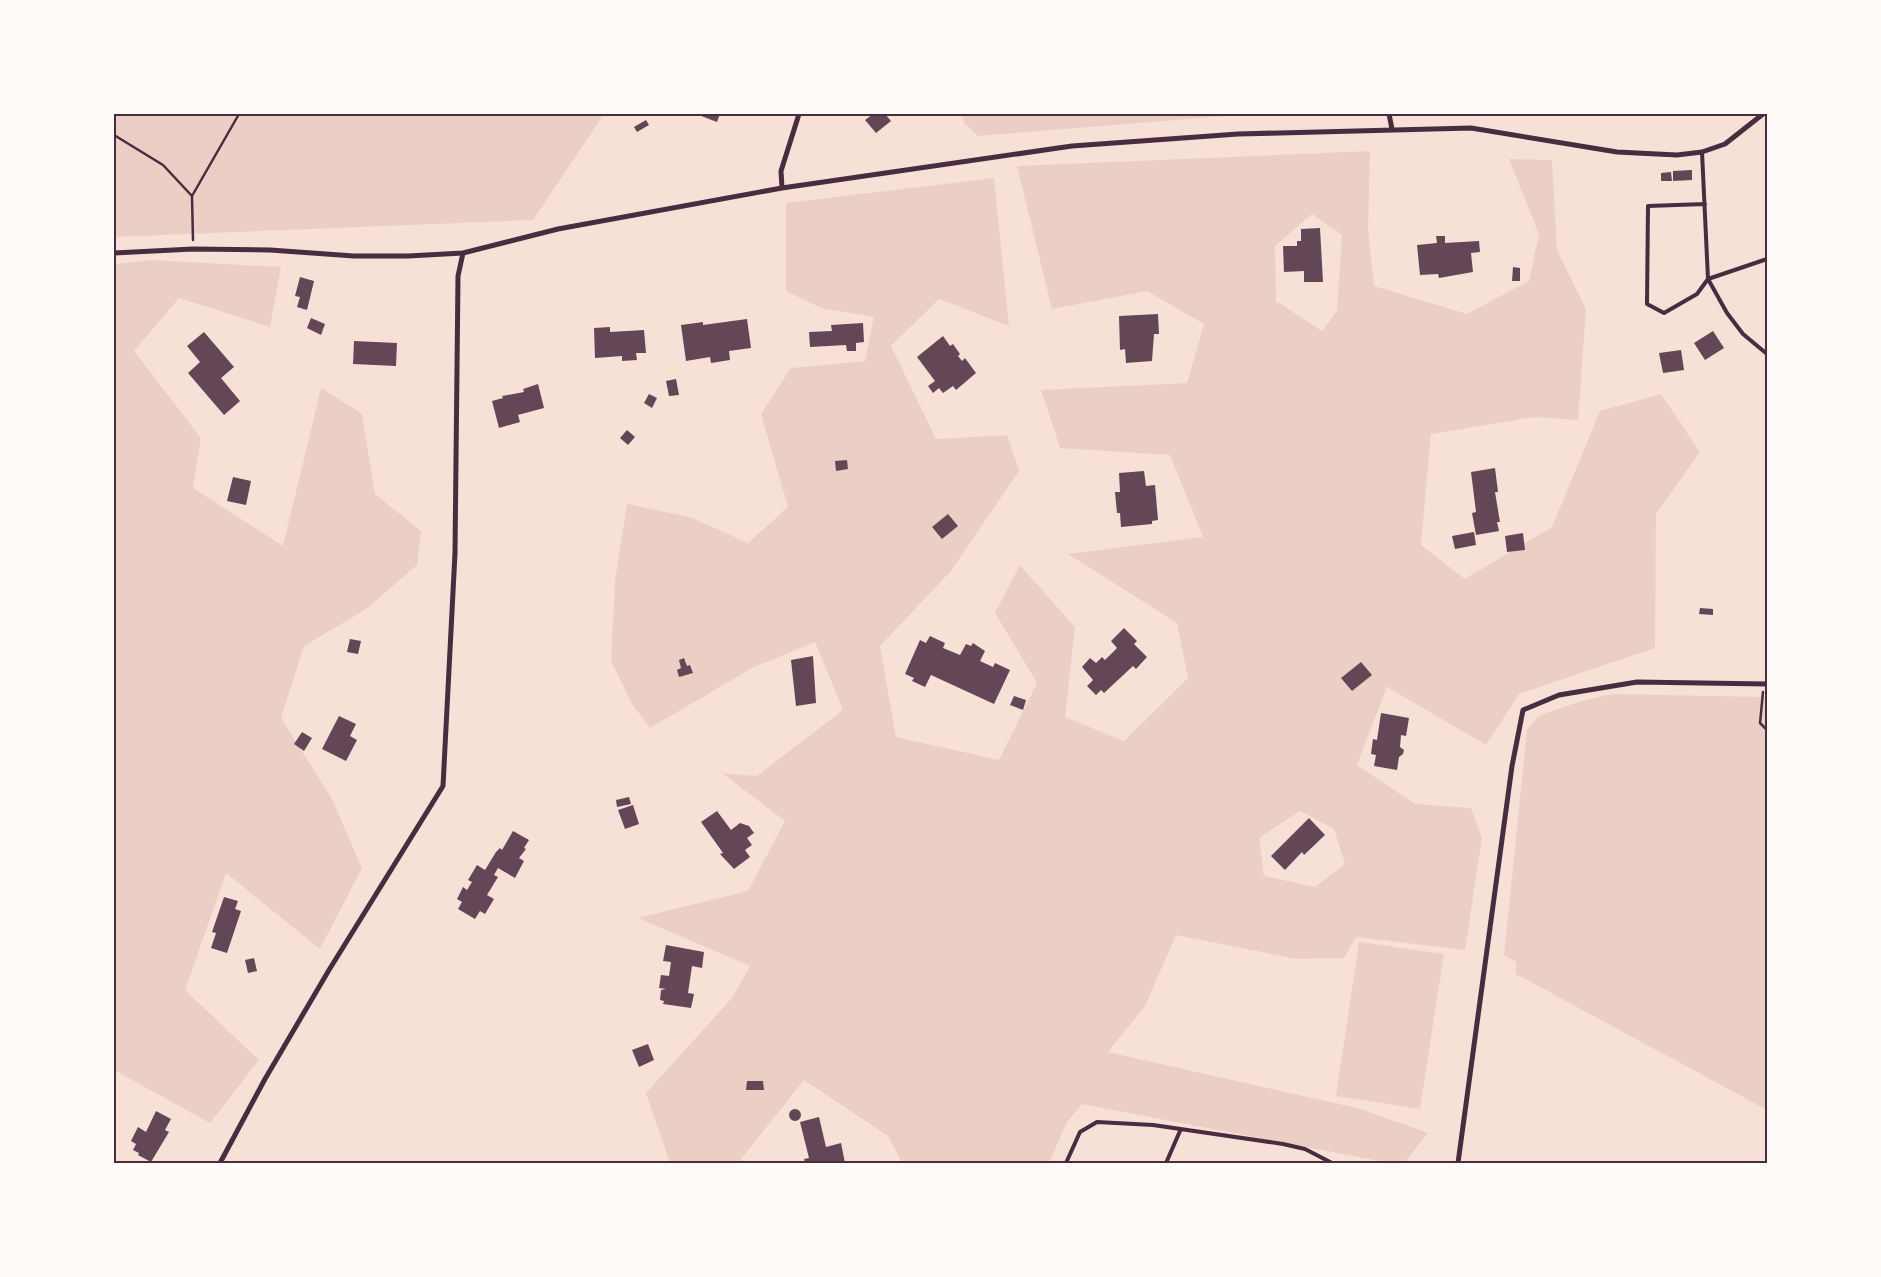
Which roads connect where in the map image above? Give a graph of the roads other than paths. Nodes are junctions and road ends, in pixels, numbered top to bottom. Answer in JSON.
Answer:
{"nodes":[{"id":1,"x":799,"y":114,"type":"edge"},
{"id":2,"x":1389,"y":114,"type":"edge"},
{"id":3,"x":1763,"y":114,"type":"edge"},
{"id":4,"x":1392,"y":129,"type":"junction"},
{"id":5,"x":1702,"y":152,"type":"junction"},
{"id":6,"x":782,"y":188,"type":"junction"},
{"id":7,"x":1705,"y":204,"type":"junction"},
{"id":8,"x":114,"y":253,"type":"edge"},
{"id":9,"x":463,"y":253,"type":"junction"},
{"id":10,"x":1767,"y":258,"type":"edge"},
{"id":11,"x":1708,"y":279,"type":"junction"},
{"id":12,"x":1767,"y":354,"type":"edge"},
{"id":13,"x":1766,"y":684,"type":"edge"},
{"id":14,"x":1180,"y":1131,"type":"junction"},
{"id":15,"x":220,"y":1163,"type":"edge"},
{"id":16,"x":1066,"y":1163,"type":"edge"},
{"id":17,"x":1166,"y":1163,"type":"edge"},
{"id":18,"x":1332,"y":1163,"type":"edge"},
{"id":19,"x":1458,"y":1163,"type":"edge"}],
"edges":[{"from":1,"to":6,"type":"street"},
{"from":2,"to":4,"type":"street"},
{"from":3,"to":5,"type":"street"},
{"from":4,"to":5,"type":"street"},
{"from":4,"to":6,"type":"street"},
{"from":5,"to":7,"type":"lane"},
{"from":6,"to":9,"type":"street"},
{"from":7,"to":11,"type":"lane"},
{"from":7,"to":11,"type":"lane"},
{"from":8,"to":9,"type":"street"},
{"from":9,"to":15,"type":"street"},
{"from":10,"to":11,"type":"lane"},
{"from":11,"to":12,"type":"lane"},
{"from":13,"to":19,"type":"street"},
{"from":14,"to":16,"type":"lane"},
{"from":14,"to":17,"type":"lane"},
{"from":14,"to":18,"type":"lane"}]}
